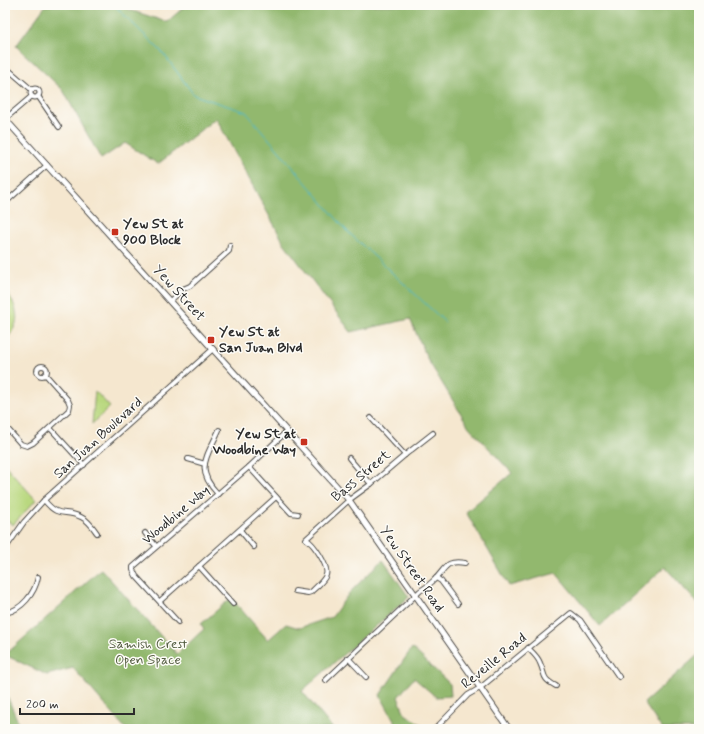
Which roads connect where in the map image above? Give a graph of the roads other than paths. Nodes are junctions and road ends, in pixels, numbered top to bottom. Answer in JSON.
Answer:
{"nodes":[{"id":1,"x":10,"y":71,"type":"dead end"},
{"id":2,"x":32,"y":90,"type":"junction"},
{"id":3,"x":32,"y":96,"type":"junction"},
{"id":4,"x":38,"y":96,"type":"junction"},
{"id":5,"x":5,"y":119,"type":"edge"},
{"id":6,"x":59,"y":127,"type":"dead end"},
{"id":7,"x":47,"y":165,"type":"junction"},
{"id":8,"x":5,"y":203,"type":"edge"},
{"id":9,"x":230,"y":245,"type":"dead end"},
{"id":10,"x":170,"y":301,"type":"junction"},
{"id":11,"x":213,"y":349,"type":"junction"},
{"id":12,"x":45,"y":374,"type":"dead end"},
{"id":13,"x":5,"y":412,"type":"edge"},
{"id":14,"x":371,"y":418,"type":"dead end"},
{"id":15,"x":5,"y":420,"type":"edge"},
{"id":16,"x":5,"y":426,"type":"edge"},
{"id":17,"x":50,"y":428,"type":"junction"},
{"id":18,"x":219,"y":430,"type":"dead end"},
{"id":19,"x":287,"y":431,"type":"junction"},
{"id":20,"x":432,"y":433,"type":"dead end"},
{"id":21,"x":405,"y":455,"type":"junction"},
{"id":22,"x":349,"y":458,"type":"dead end"},
{"id":23,"x":188,"y":459,"type":"dead end"},
{"id":24,"x":205,"y":464,"type":"junction"},
{"id":25,"x":84,"y":465,"type":"junction"},
{"id":26,"x":249,"y":467,"type":"junction"},
{"id":27,"x":371,"y":484,"type":"junction"},
{"id":28,"x":218,"y":494,"type":"junction"},
{"id":29,"x":276,"y":497,"type":"junction"},
{"id":30,"x":44,"y":500,"type":"junction"},
{"id":31,"x":349,"y":500,"type":"junction"},
{"id":32,"x":298,"y":514,"type":"dead end"},
{"id":33,"x":240,"y":530,"type":"junction"},
{"id":34,"x":97,"y":533,"type":"dead end"},
{"id":35,"x":144,"y":533,"type":"dead end"},
{"id":36,"x":156,"y":546,"type":"junction"},
{"id":37,"x":254,"y":547,"type":"dead end"},
{"id":38,"x":5,"y":549,"type":"edge"},
{"id":39,"x":464,"y":563,"type":"dead end"},
{"id":40,"x":199,"y":566,"type":"junction"},
{"id":41,"x":38,"y":577,"type":"dead end"},
{"id":42,"x":436,"y":578,"type":"junction"},
{"id":43,"x":295,"y":591,"type":"dead end"},
{"id":44,"x":416,"y":596,"type":"junction"},
{"id":45,"x":160,"y":602,"type":"junction"},
{"id":46,"x":233,"y":604,"type":"dead end"},
{"id":47,"x":458,"y":604,"type":"dead end"},
{"id":48,"x":5,"y":613,"type":"edge"},
{"id":49,"x":178,"y":622,"type":"dead end"},
{"id":50,"x":528,"y":648,"type":"junction"},
{"id":51,"x":348,"y":658,"type":"junction"},
{"id":52,"x":366,"y":677,"type":"dead end"},
{"id":53,"x":619,"y":677,"type":"dead end"},
{"id":54,"x":326,"y":680,"type":"dead end"},
{"id":55,"x":556,"y":686,"type":"dead end"},
{"id":56,"x":480,"y":688,"type":"junction"},
{"id":57,"x":435,"y":729,"type":"edge"},
{"id":58,"x":509,"y":729,"type":"edge"}],
"edges":[{"from":1,"to":2,"type":"street"},
{"from":2,"to":3,"type":"street"},
{"from":2,"to":4,"type":"street"},
{"from":3,"to":4,"type":"street"},
{"from":3,"to":5,"type":"street"},
{"from":4,"to":6,"type":"street"},
{"from":5,"to":7,"type":"street","name":"Yew Street"},
{"from":7,"to":8,"type":"street"},
{"from":7,"to":10,"type":"street","name":"Yew Street"},
{"from":9,"to":10,"type":"street"},
{"from":10,"to":11,"type":"street","name":"Yew Street"},
{"from":11,"to":19,"type":"street","name":"Yew Street"},
{"from":11,"to":25,"type":"street","name":"San Juan Boulevard"},
{"from":12,"to":17,"type":"street"},
{"from":13,"to":15,"type":"street"},
{"from":14,"to":21,"type":"street"},
{"from":16,"to":17,"type":"street"},
{"from":17,"to":25,"type":"street"},
{"from":18,"to":24,"type":"street"},
{"from":19,"to":26,"type":"street","name":"Woodbine Way"},
{"from":19,"to":31,"type":"street","name":"Yew Street Road"},
{"from":20,"to":21,"type":"street","name":"Bass Street"},
{"from":21,"to":27,"type":"street","name":"Bass Street"},
{"from":22,"to":27,"type":"street"},
{"from":23,"to":24,"type":"street"},
{"from":24,"to":28,"type":"street"},
{"from":25,"to":30,"type":"street","name":"San Juan Boulevard"},
{"from":26,"to":28,"type":"street","name":"Woodbine Way"},
{"from":26,"to":29,"type":"street"},
{"from":27,"to":31,"type":"street","name":"Bass Street"},
{"from":28,"to":36,"type":"street","name":"Woodbine Way"},
{"from":29,"to":32,"type":"street"},
{"from":29,"to":33,"type":"street"},
{"from":30,"to":34,"type":"street"},
{"from":30,"to":38,"type":"street","name":"San Juan Boulevard"},
{"from":31,"to":43,"type":"street","name":"Bass Street"},
{"from":31,"to":44,"type":"street","name":"Yew Street Road"},
{"from":33,"to":37,"type":"street"},
{"from":33,"to":40,"type":"street"},
{"from":35,"to":36,"type":"street"},
{"from":36,"to":45,"type":"street","name":"Woodbine Way"},
{"from":39,"to":42,"type":"street"},
{"from":40,"to":45,"type":"street"},
{"from":40,"to":46,"type":"street"},
{"from":41,"to":48,"type":"street"},
{"from":42,"to":44,"type":"street"},
{"from":42,"to":47,"type":"street"},
{"from":44,"to":51,"type":"street"},
{"from":44,"to":56,"type":"street","name":"Yew Street Road"},
{"from":45,"to":49,"type":"street","name":"Woodbine Way"},
{"from":50,"to":53,"type":"street","name":"Reveille Road"},
{"from":50,"to":55,"type":"street"},
{"from":50,"to":56,"type":"street","name":"Reveille Road"},
{"from":51,"to":52,"type":"street"},
{"from":51,"to":54,"type":"street"},
{"from":56,"to":57,"type":"street","name":"Reveille Road"},
{"from":56,"to":58,"type":"street","name":"Yew Street Road"}]}
